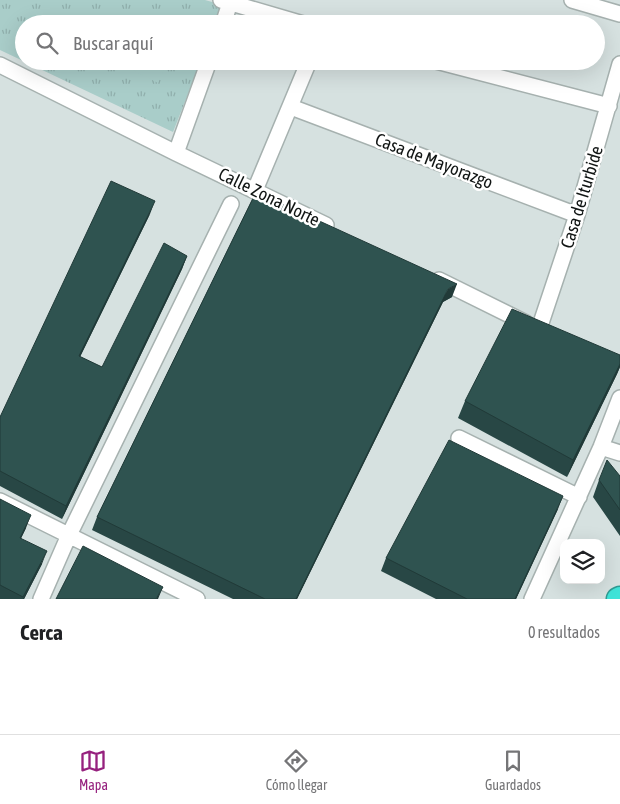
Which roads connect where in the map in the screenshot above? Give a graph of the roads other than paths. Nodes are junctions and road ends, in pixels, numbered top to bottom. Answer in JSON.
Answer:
{"nodes":[{"id":1,"x":572,"y":0,"type":"edge"},
{"id":2,"x":227,"y":1,"type":"edge"},
{"id":3,"x":620,"y":14,"type":"edge"},
{"id":4,"x":225,"y":15,"type":"edge"},
{"id":5,"x":273,"y":15,"type":"edge"},
{"id":6,"x":620,"y":64,"type":"edge"},
{"id":7,"x":0,"y":65,"type":"edge"},
{"id":8,"x":206,"y":70,"type":"edge"},
{"id":9,"x":305,"y":70,"type":"edge"},
{"id":10,"x":471,"y":70,"type":"edge"},
{"id":11,"x":291,"y":106,"type":"junction"},
{"id":12,"x":609,"y":106,"type":"junction"},
{"id":13,"x":176,"y":153,"type":"junction"},
{"id":14,"x":255,"y":190,"type":"junction"},
{"id":15,"x":231,"y":204,"type":"dead end"},
{"id":16,"x":578,"y":215,"type":"junction"},
{"id":17,"x":344,"y":233,"type":"edge"},
{"id":18,"x":424,"y":272,"type":"edge"},
{"id":19,"x":620,"y":398,"type":"edge"},
{"id":20,"x":459,"y":438,"type":"dead end"},
{"id":21,"x":620,"y":453,"type":"edge"},
{"id":22,"x":598,"y":454,"type":"junction"},
{"id":23,"x":605,"y":474,"type":"edge"},
{"id":24,"x":579,"y":497,"type":"junction"},
{"id":25,"x":0,"y":500,"type":"edge"},
{"id":26,"x":70,"y":535,"type":"junction"},
{"id":27,"x":41,"y":599,"type":"edge"},
{"id":28,"x":197,"y":599,"type":"edge"},
{"id":29,"x":532,"y":599,"type":"edge"}],
"edges":[{"from":1,"to":3,"type":"street"},
{"from":2,"to":4,"type":"street"},
{"from":2,"to":5,"type":"street"},
{"from":6,"to":12,"type":"street","name":"Casa de Iturbide"},
{"from":7,"to":13,"type":"street","name":"Calle Zona Norte"},
{"from":8,"to":13,"type":"street"},
{"from":9,"to":11,"type":"street"},
{"from":10,"to":12,"type":"street"},
{"from":11,"to":14,"type":"street"},
{"from":11,"to":16,"type":"street","name":"Casa de Mayorazgo"},
{"from":12,"to":16,"type":"street","name":"Casa de Iturbide"},
{"from":13,"to":14,"type":"street","name":"Calle Zona Norte"},
{"from":14,"to":17,"type":"street","name":"Calle Zona Norte"},
{"from":15,"to":26,"type":"street"},
{"from":16,"to":18,"type":"street","name":"Casa de Iturbide"},
{"from":19,"to":22,"type":"street"},
{"from":20,"to":24,"type":"street"},
{"from":21,"to":22,"type":"street"},
{"from":22,"to":23,"type":"street"},
{"from":22,"to":24,"type":"street"},
{"from":24,"to":29,"type":"street"},
{"from":25,"to":26,"type":"street"},
{"from":26,"to":27,"type":"street"},
{"from":26,"to":28,"type":"street"}]}
